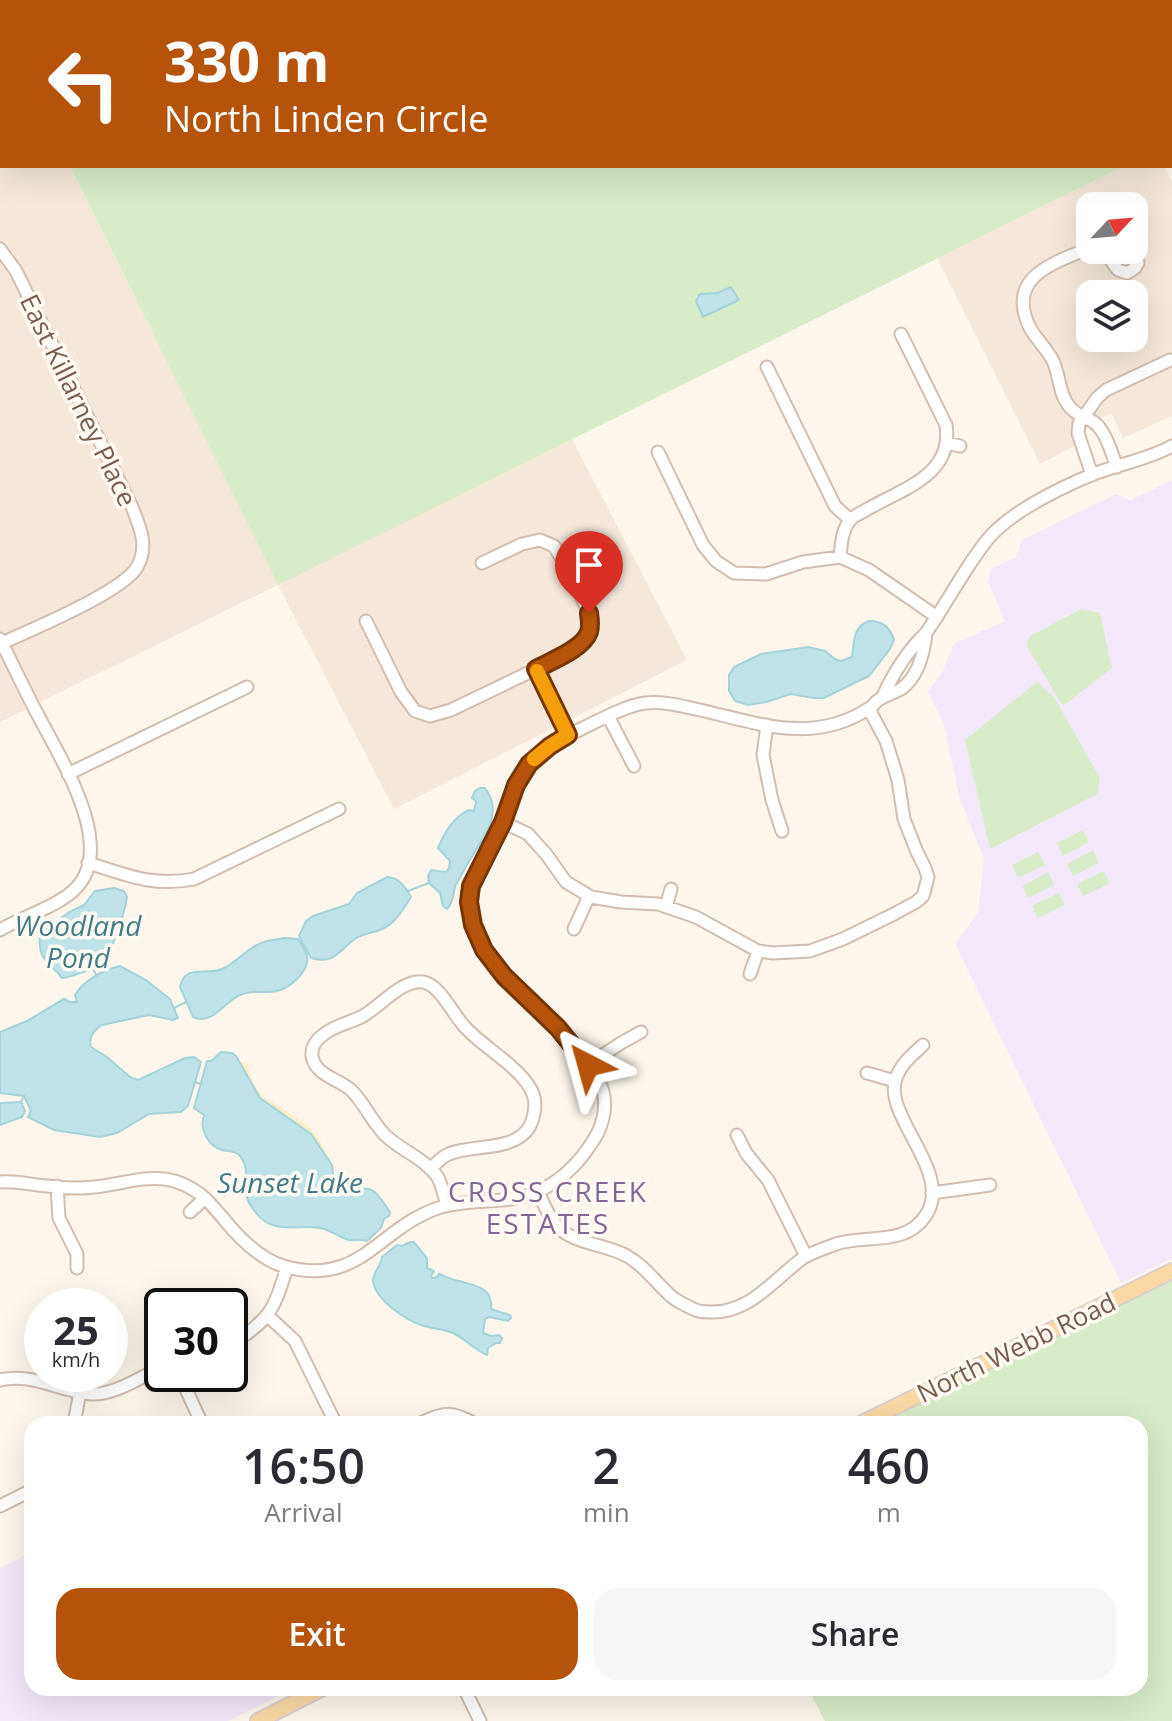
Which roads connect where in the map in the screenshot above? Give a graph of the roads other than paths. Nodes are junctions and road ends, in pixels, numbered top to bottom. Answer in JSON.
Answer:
{"nodes":[{"id":1,"x":0,"y":249,"type":"edge"},
{"id":2,"x":1076,"y":254,"type":"edge"},
{"id":3,"x":1114,"y":264,"type":"edge"},
{"id":4,"x":1137,"y":264,"type":"edge"},
{"id":5,"x":901,"y":334,"type":"dead end"},
{"id":6,"x":1171,"y":361,"type":"edge"},
{"id":7,"x":767,"y":367,"type":"dead end"},
{"id":8,"x":1083,"y":418,"type":"junction"},
{"id":9,"x":946,"y":443,"type":"junction"},
{"id":10,"x":960,"y":446,"type":"dead end"},
{"id":11,"x":1172,"y":446,"type":"edge"},
{"id":12,"x":658,"y":452,"type":"dead end"},
{"id":13,"x":1117,"y":467,"type":"junction"},
{"id":14,"x":1092,"y":475,"type":"junction"},
{"id":15,"x":850,"y":520,"type":"junction"},
{"id":16,"x":840,"y":557,"type":"junction"},
{"id":17,"x":482,"y":563,"type":"dead end"},
{"id":18,"x":937,"y":617,"type":"junction"},
{"id":19,"x":366,"y":621,"type":"dead end"},
{"id":20,"x":1,"y":642,"type":"edge"},
{"id":21,"x":536,"y":669,"type":"junction"},
{"id":22,"x":247,"y":687,"type":"dead end"},
{"id":23,"x":869,"y":709,"type":"junction"},
{"id":24,"x":608,"y":716,"type":"junction"},
{"id":25,"x":767,"y":725,"type":"junction"},
{"id":26,"x":568,"y":735,"type":"junction"},
{"id":27,"x":634,"y":766,"type":"dead end"},
{"id":28,"x":68,"y":774,"type":"junction"},
{"id":29,"x":339,"y":809,"type":"dead end"},
{"id":30,"x":503,"y":822,"type":"junction"},
{"id":31,"x":782,"y":831,"type":"dead end"},
{"id":32,"x":88,"y":863,"type":"junction"},
{"id":33,"x":671,"y":889,"type":"dead end"},
{"id":34,"x":589,"y":896,"type":"junction"},
{"id":35,"x":666,"y":907,"type":"junction"},
{"id":36,"x":574,"y":929,"type":"dead end"},
{"id":37,"x":0,"y":930,"type":"edge"},
{"id":38,"x":758,"y":951,"type":"junction"},
{"id":39,"x":750,"y":974,"type":"dead end"},
{"id":40,"x":641,"y":1032,"type":"dead end"},
{"id":41,"x":923,"y":1045,"type":"dead end"},
{"id":42,"x":588,"y":1065,"type":"junction"},
{"id":43,"x":867,"y":1073,"type":"dead end"},
{"id":44,"x":895,"y":1081,"type":"junction"},
{"id":45,"x":737,"y":1135,"type":"dead end"},
{"id":46,"x":430,"y":1169,"type":"junction"},
{"id":47,"x":0,"y":1182,"type":"edge"},
{"id":48,"x":990,"y":1185,"type":"dead end"},
{"id":49,"x":57,"y":1186,"type":"junction"},
{"id":50,"x":538,"y":1192,"type":"junction"},
{"id":51,"x":932,"y":1193,"type":"junction"},
{"id":52,"x":205,"y":1198,"type":"junction"},
{"id":53,"x":447,"y":1205,"type":"junction"},
{"id":54,"x":190,"y":1212,"type":"dead end"},
{"id":55,"x":806,"y":1256,"type":"junction"},
{"id":56,"x":287,"y":1267,"type":"junction"},
{"id":57,"x":77,"y":1268,"type":"dead end"},
{"id":58,"x":1172,"y":1271,"type":"edge"},
{"id":59,"x":267,"y":1315,"type":"junction"},
{"id":60,"x":248,"y":1334,"type":"edge"},
{"id":61,"x":24,"y":1378,"type":"edge"},
{"id":62,"x":0,"y":1380,"type":"edge"},
{"id":63,"x":80,"y":1392,"type":"joint"},
{"id":64,"x":102,"y":1392,"type":"edge"},
{"id":65,"x":187,"y":1392,"type":"edge"},
{"id":66,"x":76,"y":1416,"type":"edge"},
{"id":67,"x":198,"y":1416,"type":"edge"},
{"id":68,"x":332,"y":1416,"type":"edge"},
{"id":69,"x":438,"y":1416,"type":"edge"},
{"id":70,"x":461,"y":1416,"type":"edge"},
{"id":71,"x":876,"y":1416,"type":"edge"},
{"id":72,"x":24,"y":1494,"type":"edge"},
{"id":73,"x":0,"y":1506,"type":"edge"},
{"id":74,"x":308,"y":1696,"type":"edge"},
{"id":75,"x":468,"y":1696,"type":"edge"},
{"id":76,"x":266,"y":1719,"type":"edge"},
{"id":77,"x":480,"y":1721,"type":"edge"}],
"edges":[{"from":1,"to":20,"type":"street","name":"East Killarney Place"},
{"from":2,"to":8,"type":"street"},
{"from":3,"to":4,"type":"street"},
{"from":5,"to":9,"type":"street"},
{"from":6,"to":8,"type":"street"},
{"from":7,"to":15,"type":"street"},
{"from":8,"to":13,"type":"street"},
{"from":8,"to":14,"type":"street"},
{"from":9,"to":10,"type":"street"},
{"from":9,"to":15,"type":"street"},
{"from":11,"to":13,"type":"street"},
{"from":12,"to":16,"type":"street"},
{"from":13,"to":14,"type":"street"},
{"from":14,"to":18,"type":"street"},
{"from":15,"to":16,"type":"street"},
{"from":16,"to":18,"type":"street"},
{"from":17,"to":21,"type":"street"},
{"from":18,"to":23,"type":"street"},
{"from":19,"to":21,"type":"street"},
{"from":20,"to":28,"type":"street"},
{"from":21,"to":26,"type":"street"},
{"from":22,"to":28,"type":"street"},
{"from":23,"to":25,"type":"street"},
{"from":23,"to":38,"type":"street"},
{"from":24,"to":25,"type":"street"},
{"from":24,"to":26,"type":"street"},
{"from":24,"to":27,"type":"street"},
{"from":25,"to":31,"type":"street"},
{"from":26,"to":30,"type":"street"},
{"from":28,"to":32,"type":"street"},
{"from":29,"to":32,"type":"street"},
{"from":30,"to":34,"type":"street"},
{"from":30,"to":42,"type":"street"},
{"from":32,"to":37,"type":"street"},
{"from":33,"to":35,"type":"street"},
{"from":34,"to":35,"type":"street"},
{"from":34,"to":36,"type":"street"},
{"from":35,"to":38,"type":"street"},
{"from":38,"to":39,"type":"street"},
{"from":40,"to":42,"type":"street"},
{"from":41,"to":44,"type":"street"},
{"from":42,"to":50,"type":"street"},
{"from":43,"to":44,"type":"street"},
{"from":44,"to":51,"type":"street"},
{"from":45,"to":55,"type":"street"},
{"from":46,"to":46,"type":"street"},
{"from":46,"to":53,"type":"street"},
{"from":47,"to":49,"type":"street"},
{"from":48,"to":51,"type":"street"},
{"from":49,"to":52,"type":"street"},
{"from":49,"to":57,"type":"street"},
{"from":50,"to":53,"type":"street"},
{"from":50,"to":55,"type":"street"},
{"from":51,"to":55,"type":"street"},
{"from":52,"to":54,"type":"street"},
{"from":52,"to":56,"type":"street"},
{"from":53,"to":56,"type":"street"},
{"from":56,"to":59,"type":"street"},
{"from":58,"to":71,"type":"main road","name":"North Webb Road"},
{"from":59,"to":60,"type":"street"},
{"from":59,"to":68,"type":"street"},
{"from":61,"to":62,"type":"street"},
{"from":63,"to":64,"type":"street"},
{"from":63,"to":66,"type":"street"},
{"from":65,"to":67,"type":"street"},
{"from":69,"to":70,"type":"street"},
{"from":72,"to":73,"type":"street"},
{"from":74,"to":76,"type":"main road"},
{"from":75,"to":77,"type":"street"}]}
